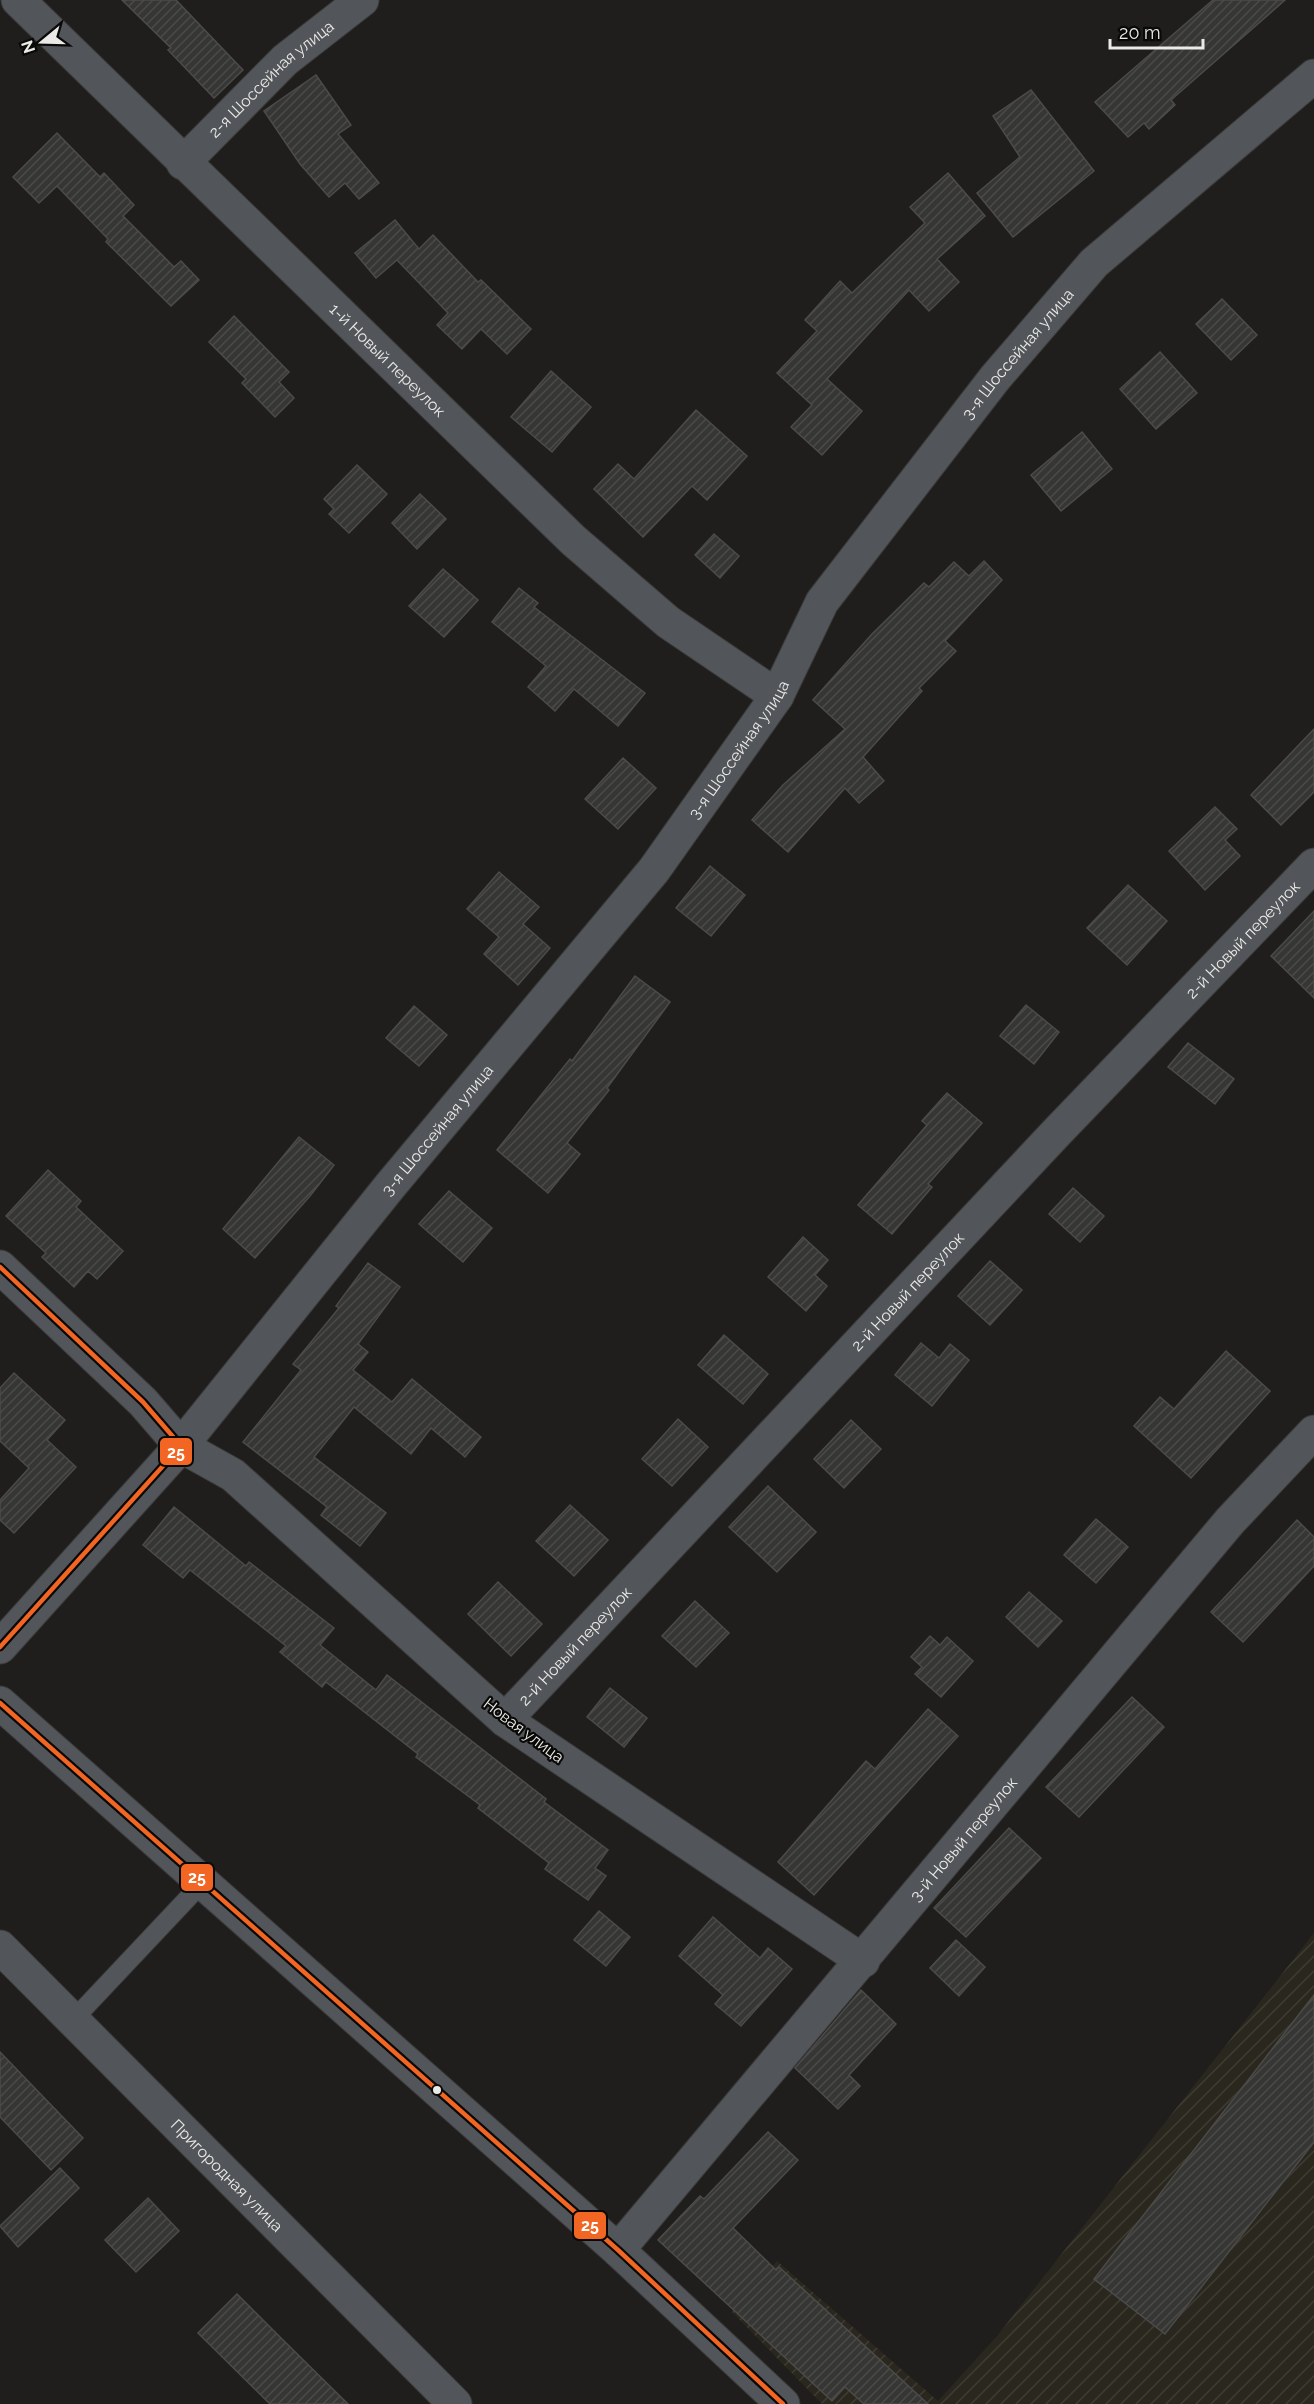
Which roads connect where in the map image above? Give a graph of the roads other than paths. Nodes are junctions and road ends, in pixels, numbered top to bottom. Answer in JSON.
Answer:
{"nodes":[{"id":1,"x":18,"y":0,"type":"edge"},
{"id":2,"x":362,"y":0,"type":"edge"},
{"id":3,"x":1314,"y":76,"type":"edge"},
{"id":4,"x":183,"y":163,"type":"junction"},
{"id":5,"x":777,"y":696,"type":"junction"},
{"id":6,"x":1314,"y":865,"type":"edge"},
{"id":7,"x":0,"y":1267,"type":"edge"},
{"id":8,"x":1314,"y":1432,"type":"edge"},
{"id":9,"x":181,"y":1446,"type":"junction"},
{"id":10,"x":0,"y":1647,"type":"edge"},
{"id":11,"x":0,"y":1703,"type":"edge"},
{"id":12,"x":505,"y":1720,"type":"junction"},
{"id":13,"x":204,"y":1881,"type":"junction"},
{"id":14,"x":0,"y":1947,"type":"edge"},
{"id":15,"x":863,"y":1960,"type":"junction"},
{"id":16,"x":73,"y":2020,"type":"junction"},
{"id":17,"x":618,"y":2250,"type":"junction"},
{"id":18,"x":455,"y":2404,"type":"edge"},
{"id":19,"x":783,"y":2404,"type":"edge"}],
"edges":[{"from":1,"to":4,"type":"street","name":"1-й Новый переулок"},
{"from":2,"to":4,"type":"street","name":"2-я Шоссейная улица"},
{"from":3,"to":5,"type":"street","name":"3-я Шоссейная улица"},
{"from":4,"to":5,"type":"street","name":"1-й Новый переулок"},
{"from":5,"to":9,"type":"street","name":"3-я Шоссейная улица"},
{"from":6,"to":12,"type":"street","name":"2-й Новый переулок"},
{"from":7,"to":9,"type":"street","name":"Новая улица"},
{"from":8,"to":15,"type":"street","name":"3-й Новый переулок"},
{"from":9,"to":10,"type":"street"},
{"from":9,"to":12,"type":"street","name":"Новая улица"},
{"from":11,"to":13,"type":"street"},
{"from":12,"to":15,"type":"street","name":"Новая улица"},
{"from":13,"to":16,"type":"lane"},
{"from":13,"to":17,"type":"street"},
{"from":14,"to":16,"type":"street","name":"Пригородная улица"},
{"from":15,"to":17,"type":"street","name":"3-й Новый переулок"},
{"from":16,"to":18,"type":"street","name":"Пригородная улица"},
{"from":17,"to":19,"type":"street"}]}
